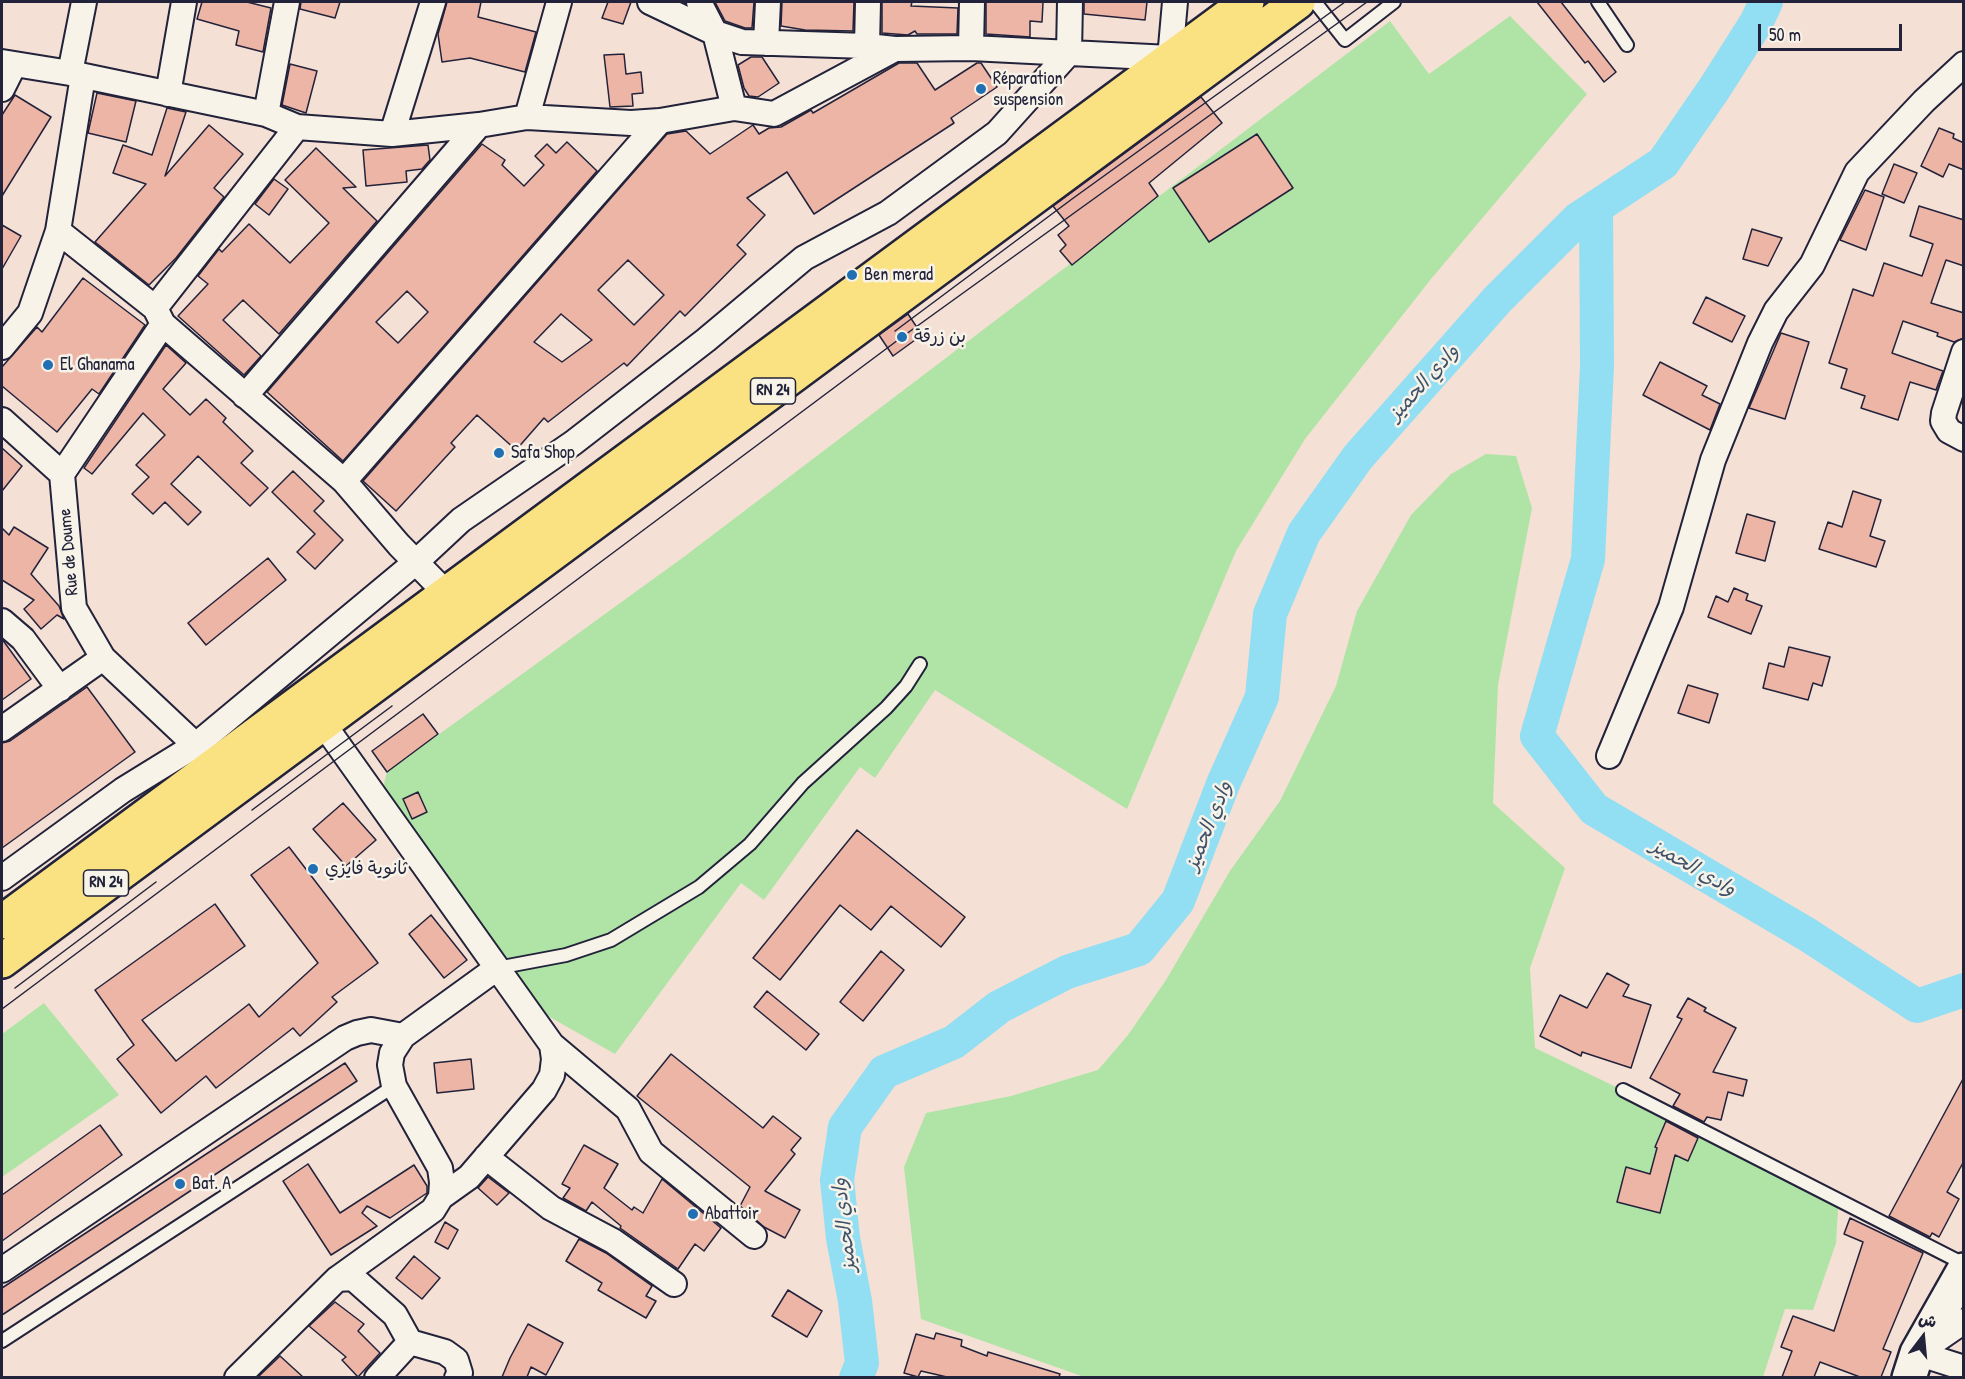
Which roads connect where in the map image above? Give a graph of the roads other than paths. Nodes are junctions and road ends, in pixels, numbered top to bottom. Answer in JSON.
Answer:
{"nodes":[{"id":1,"x":84,"y":2,"type":"edge"},
{"id":2,"x":184,"y":2,"type":"edge"},
{"id":3,"x":287,"y":2,"type":"edge"},
{"id":4,"x":433,"y":2,"type":"edge"},
{"id":5,"x":559,"y":2,"type":"edge"},
{"id":6,"x":650,"y":2,"type":"edge"},
{"id":7,"x":699,"y":2,"type":"edge"},
{"id":8,"x":768,"y":2,"type":"edge"},
{"id":9,"x":868,"y":2,"type":"edge"},
{"id":10,"x":972,"y":2,"type":"edge"},
{"id":11,"x":1070,"y":2,"type":"edge"},
{"id":12,"x":1175,"y":2,"type":"edge"},
{"id":13,"x":1247,"y":2,"type":"edge"},
{"id":14,"x":1298,"y":2,"type":"edge"},
{"id":15,"x":1315,"y":2,"type":"edge"},
{"id":16,"x":1394,"y":2,"type":"edge"},
{"id":17,"x":1598,"y":2,"type":"edge"},
{"id":18,"x":715,"y":33,"type":"junction"},
{"id":19,"x":766,"y":43,"type":"junction"},
{"id":20,"x":1627,"y":45,"type":"dead end"},
{"id":21,"x":867,"y":46,"type":"junction"},
{"id":22,"x":971,"y":48,"type":"junction"},
{"id":23,"x":895,"y":49,"type":"junction"},
{"id":24,"x":1069,"y":53,"type":"junction"},
{"id":25,"x":1170,"y":58,"type":"junction"},
{"id":26,"x":8,"y":64,"type":"edge"},
{"id":27,"x":1964,"y":64,"type":"edge"},
{"id":28,"x":77,"y":74,"type":"junction"},
{"id":29,"x":2,"y":89,"type":"edge"},
{"id":30,"x":168,"y":94,"type":"junction"},
{"id":31,"x":734,"y":108,"type":"junction"},
{"id":32,"x":266,"y":114,"type":"junction"},
{"id":33,"x":527,"y":117,"type":"junction"},
{"id":34,"x":660,"y":121,"type":"junction"},
{"id":35,"x":479,"y":125,"type":"junction"},
{"id":36,"x":297,"y":127,"type":"junction"},
{"id":37,"x":392,"y":134,"type":"junction"},
{"id":38,"x":58,"y":231,"type":"junction"},
{"id":39,"x":159,"y":316,"type":"junction"},
{"id":40,"x":2,"y":347,"type":"edge"},
{"id":41,"x":1964,"y":352,"type":"edge"},
{"id":42,"x":245,"y":396,"type":"junction"},
{"id":43,"x":2,"y":420,"type":"edge"},
{"id":44,"x":1964,"y":439,"type":"edge"},
{"id":45,"x":62,"y":474,"type":"junction"},
{"id":46,"x":344,"y":481,"type":"junction"},
{"id":47,"x":416,"y":562,"type":"junction"},
{"id":48,"x":446,"y":593,"type":"junction"},
{"id":49,"x":2,"y":621,"type":"edge"},
{"id":50,"x":103,"y":658,"type":"junction"},
{"id":51,"x":920,"y":664,"type":"dead end"},
{"id":52,"x":60,"y":689,"type":"junction"},
{"id":53,"x":322,"y":722,"type":"junction"},
{"id":54,"x":2,"y":729,"type":"edge"},
{"id":55,"x":1609,"y":756,"type":"dead end"},
{"id":56,"x":215,"y":771,"type":"junction"},
{"id":57,"x":2,"y":878,"type":"edge"},
{"id":58,"x":2,"y":922,"type":"edge"},
{"id":59,"x":2,"y":961,"type":"edge"},
{"id":60,"x":497,"y":968,"type":"junction"},
{"id":61,"x":403,"y":1036,"type":"junction"},
{"id":62,"x":552,"y":1045,"type":"junction"},
{"id":63,"x":394,"y":1086,"type":"junction"},
{"id":64,"x":1623,"y":1090,"type":"dead end"},
{"id":65,"x":486,"y":1157,"type":"junction"},
{"id":66,"x":441,"y":1197,"type":"junction"},
{"id":67,"x":754,"y":1236,"type":"dead end"},
{"id":68,"x":1964,"y":1264,"type":"edge"},
{"id":69,"x":1964,"y":1269,"type":"edge"},
{"id":70,"x":2,"y":1270,"type":"edge"},
{"id":71,"x":337,"y":1279,"type":"junction"},
{"id":72,"x":674,"y":1284,"type":"dead end"},
{"id":73,"x":1964,"y":1321,"type":"edge"},
{"id":74,"x":2,"y":1341,"type":"edge"},
{"id":75,"x":410,"y":1342,"type":"junction"},
{"id":76,"x":1913,"y":1365,"type":"edge"},
{"id":77,"x":1964,"y":1368,"type":"edge"},
{"id":78,"x":237,"y":1377,"type":"edge"},
{"id":79,"x":377,"y":1377,"type":"edge"},
{"id":80,"x":457,"y":1377,"type":"edge"}],
"edges":[{"from":1,"to":28,"type":"street"},
{"from":2,"to":30,"type":"street"},
{"from":3,"to":32,"type":"street"},
{"from":4,"to":37,"type":"street"},
{"from":5,"to":33,"type":"street"},
{"from":6,"to":18,"type":"street"},
{"from":7,"to":18,"type":"street"},
{"from":8,"to":19,"type":"street"},
{"from":9,"to":21,"type":"street"},
{"from":10,"to":22,"type":"street"},
{"from":11,"to":24,"type":"street"},
{"from":12,"to":25,"type":"street"},
{"from":13,"to":25,"type":"main road","number":"RN 24"},
{"from":14,"to":53,"type":"main road","number":"RN 24"},
{"from":15,"to":16,"type":"lane"},
{"from":17,"to":20,"type":"lane"},
{"from":18,"to":19,"type":"street"},
{"from":18,"to":31,"type":"street"},
{"from":19,"to":21,"type":"street"},
{"from":21,"to":23,"type":"street"},
{"from":22,"to":23,"type":"street"},
{"from":22,"to":24,"type":"street"},
{"from":23,"to":31,"type":"street"},
{"from":24,"to":25,"type":"street"},
{"from":24,"to":47,"type":"street"},
{"from":25,"to":48,"type":"main road","number":"RN 24"},
{"from":26,"to":28,"type":"street"},
{"from":26,"to":29,"type":"street"},
{"from":27,"to":55,"type":"street"},
{"from":28,"to":30,"type":"street"},
{"from":28,"to":38,"type":"street"},
{"from":30,"to":32,"type":"street"},
{"from":31,"to":34,"type":"street"},
{"from":32,"to":36,"type":"street"},
{"from":33,"to":34,"type":"street"},
{"from":33,"to":35,"type":"street"},
{"from":34,"to":46,"type":"street"},
{"from":35,"to":37,"type":"street"},
{"from":35,"to":42,"type":"street"},
{"from":36,"to":37,"type":"street"},
{"from":36,"to":39,"type":"street"},
{"from":38,"to":39,"type":"street"},
{"from":38,"to":40,"type":"street"},
{"from":39,"to":42,"type":"street"},
{"from":39,"to":45,"type":"street"},
{"from":41,"to":44,"type":"street"},
{"from":42,"to":46,"type":"street"},
{"from":43,"to":45,"type":"street"},
{"from":45,"to":50,"type":"street","name":"Rue de Doume"},
{"from":46,"to":47,"type":"street"},
{"from":47,"to":48,"type":"street"},
{"from":47,"to":56,"type":"street"},
{"from":48,"to":56,"type":"main road","number":"RN 24"},
{"from":49,"to":52,"type":"street"},
{"from":50,"to":52,"type":"street"},
{"from":50,"to":56,"type":"street","name":"Rue de Doume"},
{"from":51,"to":60,"type":"lane"},
{"from":52,"to":54,"type":"street"},
{"from":53,"to":56,"type":"main road","number":"RN 24"},
{"from":53,"to":60,"type":"street"},
{"from":56,"to":57,"type":"street"},
{"from":56,"to":58,"type":"main road","number":"RN 24"},
{"from":56,"to":59,"type":"main road","number":"RN 24"},
{"from":60,"to":61,"type":"street"},
{"from":60,"to":62,"type":"street"},
{"from":61,"to":63,"type":"street"},
{"from":61,"to":70,"type":"street"},
{"from":62,"to":65,"type":"street"},
{"from":62,"to":67,"type":"street"},
{"from":63,"to":66,"type":"street"},
{"from":63,"to":74,"type":"lane"},
{"from":64,"to":68,"type":"lane"},
{"from":65,"to":66,"type":"street"},
{"from":65,"to":72,"type":"street"},
{"from":66,"to":71,"type":"street"},
{"from":69,"to":76,"type":"main road"},
{"from":71,"to":75,"type":"street"},
{"from":71,"to":78,"type":"street"},
{"from":73,"to":76,"type":"street"},
{"from":75,"to":79,"type":"street"},
{"from":75,"to":80,"type":"street"},
{"from":76,"to":77,"type":"street"}]}
